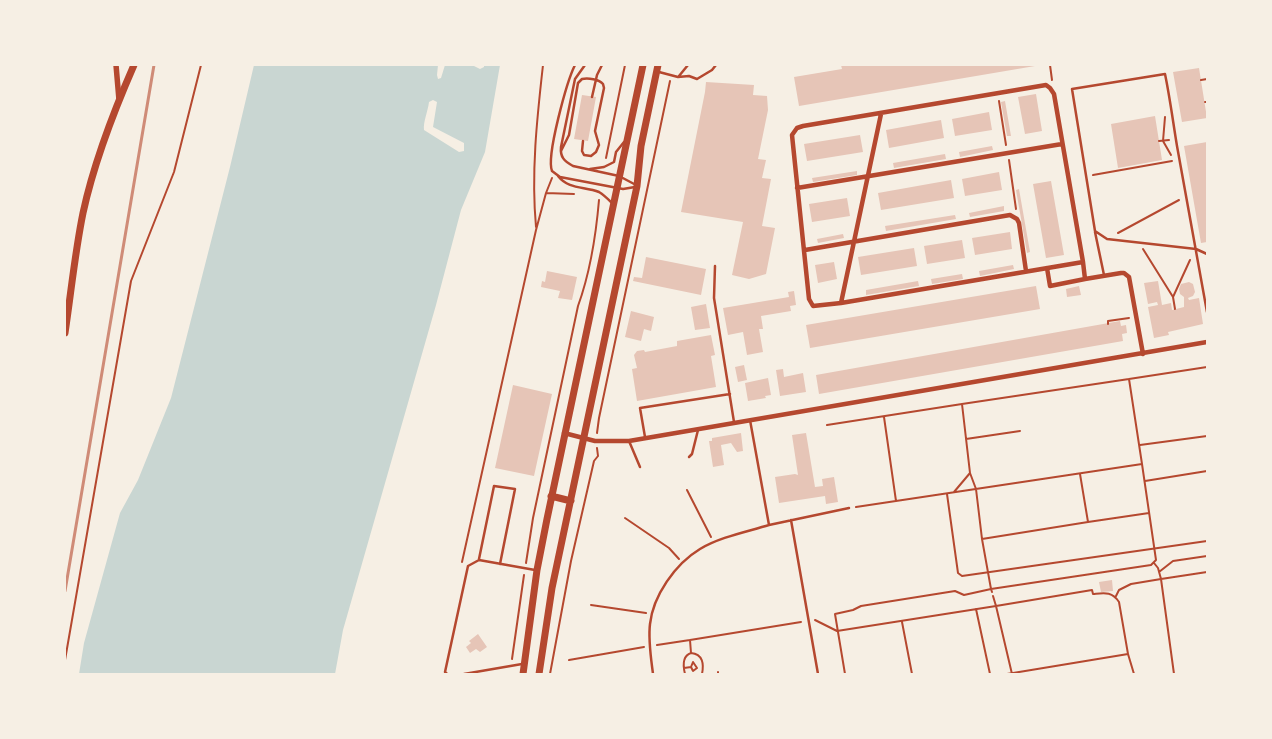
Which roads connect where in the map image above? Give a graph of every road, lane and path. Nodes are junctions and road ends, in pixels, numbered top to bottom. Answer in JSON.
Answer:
{"nodes":[{"id":1,"x":116,"y":65,"type":"edge"},
{"id":2,"x":134,"y":65,"type":"edge"},
{"id":3,"x":201,"y":65,"type":"edge"},
{"id":4,"x":544,"y":65,"type":"edge"},
{"id":5,"x":575,"y":65,"type":"edge"},
{"id":6,"x":585,"y":65,"type":"edge"},
{"id":7,"x":602,"y":65,"type":"edge"},
{"id":8,"x":625,"y":65,"type":"edge"},
{"id":9,"x":643,"y":65,"type":"edge"},
{"id":10,"x":688,"y":65,"type":"edge"},
{"id":11,"x":716,"y":65,"type":"edge"},
{"id":12,"x":1050,"y":65,"type":"edge"},
{"id":13,"x":658,"y":68,"type":"edge"},
{"id":14,"x":671,"y":75,"type":"junction"},
{"id":15,"x":678,"y":77,"type":"junction"},
{"id":16,"x":1207,"y":79,"type":"edge"},
{"id":17,"x":595,"y":80,"type":"junction"},
{"id":18,"x":1201,"y":80,"type":"dead end"},
{"id":19,"x":1050,"y":88,"type":"junction"},
{"id":20,"x":592,"y":96,"type":"dead end"},
{"id":21,"x":119,"y":102,"type":"junction"},
{"id":22,"x":881,"y":114,"type":"junction"},
{"id":23,"x":626,"y":139,"type":"junction"},
{"id":24,"x":583,"y":140,"type":"dead end"},
{"id":25,"x":1159,"y":141,"type":"dead end"},
{"id":26,"x":1163,"y":141,"type":"dead end"},
{"id":27,"x":1062,"y":144,"type":"junction"},
{"id":28,"x":561,"y":151,"type":"junction"},
{"id":29,"x":1175,"y":161,"type":"dead end"},
{"id":30,"x":605,"y":162,"type":"dead end"},
{"id":31,"x":588,"y":169,"type":"junction"},
{"id":32,"x":556,"y":174,"type":"junction"},
{"id":33,"x":619,"y":176,"type":"junction"},
{"id":34,"x":869,"y":176,"type":"junction"},
{"id":35,"x":1086,"y":176,"type":"junction"},
{"id":36,"x":637,"y":186,"type":"junction"},
{"id":37,"x":616,"y":188,"type":"junction"},
{"id":38,"x":797,"y":188,"type":"junction"},
{"id":39,"x":546,"y":192,"type":"junction"},
{"id":40,"x":582,"y":194,"type":"dead end"},
{"id":41,"x":597,"y":196,"type":"dead end"},
{"id":42,"x":1186,"y":196,"type":"junction"},
{"id":43,"x":612,"y":203,"type":"junction"},
{"id":44,"x":536,"y":230,"type":"junction"},
{"id":45,"x":1095,"y":231,"type":"junction"},
{"id":46,"x":1107,"y":239,"type":"junction"},
{"id":47,"x":854,"y":241,"type":"junction"},
{"id":48,"x":1139,"y":243,"type":"junction"},
{"id":49,"x":1196,"y":249,"type":"junction"},
{"id":50,"x":805,"y":250,"type":"junction"},
{"id":51,"x":1207,"y":254,"type":"edge"},
{"id":52,"x":1083,"y":262,"type":"junction"},
{"id":53,"x":715,"y":266,"type":"dead end"},
{"id":54,"x":1047,"y":268,"type":"junction"},
{"id":55,"x":1026,"y":271,"type":"junction"},
{"id":56,"x":1104,"y":276,"type":"junction"},
{"id":57,"x":1085,"y":278,"type":"junction"},
{"id":58,"x":1173,"y":297,"type":"junction"},
{"id":59,"x":841,"y":303,"type":"junction"},
{"id":60,"x":1175,"y":309,"type":"dead end"},
{"id":61,"x":1207,"y":312,"type":"edge"},
{"id":62,"x":1136,"y":317,"type":"junction"},
{"id":63,"x":1108,"y":324,"type":"dead end"},
{"id":64,"x":65,"y":333,"type":"edge"},
{"id":65,"x":1207,"y":342,"type":"edge"},
{"id":66,"x":1143,"y":354,"type":"junction"},
{"id":67,"x":1207,"y":367,"type":"edge"},
{"id":68,"x":1129,"y":379,"type":"junction"},
{"id":69,"x":730,"y":394,"type":"junction"},
{"id":70,"x":962,"y":404,"type":"junction"},
{"id":71,"x":884,"y":416,"type":"junction"},
{"id":72,"x":750,"y":420,"type":"junction"},
{"id":73,"x":734,"y":423,"type":"junction"},
{"id":74,"x":827,"y":425,"type":"dead end"},
{"id":75,"x":698,"y":430,"type":"junction"},
{"id":76,"x":1020,"y":431,"type":"dead end"},
{"id":77,"x":564,"y":433,"type":"junction"},
{"id":78,"x":1207,"y":436,"type":"edge"},
{"id":79,"x":584,"y":438,"type":"junction"},
{"id":80,"x":645,"y":438,"type":"junction"},
{"id":81,"x":966,"y":439,"type":"junction"},
{"id":82,"x":595,"y":441,"type":"junction"},
{"id":83,"x":629,"y":441,"type":"junction"},
{"id":84,"x":1139,"y":446,"type":"junction"},
{"id":85,"x":689,"y":457,"type":"dead end"},
{"id":86,"x":1142,"y":464,"type":"junction"},
{"id":87,"x":640,"y":467,"type":"dead end"},
{"id":88,"x":483,"y":468,"type":"dead end"},
{"id":89,"x":1207,"y":471,"type":"edge"},
{"id":90,"x":970,"y":473,"type":"junction"},
{"id":91,"x":1080,"y":474,"type":"junction"},
{"id":92,"x":1145,"y":481,"type":"junction"},
{"id":93,"x":976,"y":489,"type":"junction"},
{"id":94,"x":687,"y":490,"type":"dead end"},
{"id":95,"x":954,"y":493,"type":"junction"},
{"id":96,"x":948,"y":494,"type":"junction"},
{"id":97,"x":551,"y":496,"type":"junction"},
{"id":98,"x":571,"y":501,"type":"junction"},
{"id":99,"x":896,"y":501,"type":"junction"},
{"id":100,"x":849,"y":508,"type":"joint"},
{"id":101,"x":1149,"y":513,"type":"junction"},
{"id":102,"x":625,"y":518,"type":"dead end"},
{"id":103,"x":791,"y":520,"type":"junction"},
{"id":104,"x":1088,"y":522,"type":"junction"},
{"id":105,"x":769,"y":525,"type":"junction"},
{"id":106,"x":982,"y":539,"type":"junction"},
{"id":107,"x":1207,"y":541,"type":"edge"},
{"id":108,"x":714,"y":543,"type":"junction"},
{"id":109,"x":1155,"y":550,"type":"junction"},
{"id":110,"x":1207,"y":556,"type":"edge"},
{"id":111,"x":478,"y":560,"type":"junction"},
{"id":112,"x":683,"y":563,"type":"junction"},
{"id":113,"x":1154,"y":563,"type":"junction"},
{"id":114,"x":500,"y":564,"type":"junction"},
{"id":115,"x":525,"y":568,"type":"junction"},
{"id":116,"x":537,"y":570,"type":"junction"},
{"id":117,"x":1159,"y":572,"type":"junction"},
{"id":118,"x":1207,"y":572,"type":"edge"},
{"id":119,"x":987,"y":573,"type":"junction"},
{"id":120,"x":1161,"y":578,"type":"junction"},
{"id":121,"x":991,"y":591,"type":"junction"},
{"id":122,"x":993,"y":596,"type":"dead end"},
{"id":123,"x":1116,"y":596,"type":"junction"},
{"id":124,"x":591,"y":605,"type":"dead end"},
{"id":125,"x":996,"y":606,"type":"junction"},
{"id":126,"x":976,"y":609,"type":"junction"},
{"id":127,"x":652,"y":614,"type":"junction"},
{"id":128,"x":809,"y":618,"type":"junction"},
{"id":129,"x":901,"y":621,"type":"junction"},
{"id":130,"x":837,"y":631,"type":"junction"},
{"id":131,"x":690,"y":640,"type":"dead end"},
{"id":132,"x":691,"y":653,"type":"dead end"},
{"id":133,"x":1128,"y":654,"type":"junction"},
{"id":134,"x":65,"y":660,"type":"edge"},
{"id":135,"x":524,"y":664,"type":"junction"},
{"id":136,"x":511,"y":666,"type":"junction"},
{"id":137,"x":691,"y":667,"type":"dead end"},
{"id":138,"x":684,"y":668,"type":"junction"},
{"id":139,"x":447,"y":674,"type":"edge"},
{"id":140,"x":464,"y":674,"type":"edge"},
{"id":141,"x":522,"y":674,"type":"edge"},
{"id":142,"x":539,"y":674,"type":"edge"},
{"id":143,"x":550,"y":674,"type":"edge"},
{"id":144,"x":653,"y":674,"type":"edge"},
{"id":145,"x":685,"y":674,"type":"edge"},
{"id":146,"x":818,"y":674,"type":"edge"},
{"id":147,"x":845,"y":674,"type":"edge"},
{"id":148,"x":912,"y":674,"type":"edge"},
{"id":149,"x":990,"y":674,"type":"edge"},
{"id":150,"x":1007,"y":674,"type":"edge"},
{"id":151,"x":1011,"y":674,"type":"edge"},
{"id":152,"x":1134,"y":674,"type":"edge"},
{"id":153,"x":1174,"y":674,"type":"edge"}],
"edges":[{"from":1,"to":21,"type":"street"},
{"from":2,"to":21,"type":"main road"},
{"from":3,"to":134,"type":"path"},
{"from":4,"to":44,"type":"path"},
{"from":5,"to":32,"type":"lane"},
{"from":6,"to":28,"type":"lane"},
{"from":7,"to":17,"type":"lane"},
{"from":8,"to":30,"type":"path"},
{"from":9,"to":23,"type":"main road"},
{"from":10,"to":15,"type":"lane"},
{"from":11,"to":15,"type":"lane"},
{"from":12,"to":19,"type":"path"},
{"from":13,"to":14,"type":"lane"},
{"from":13,"to":36,"type":"main road"},
{"from":14,"to":15,"type":"lane"},
{"from":14,"to":82,"type":"path"},
{"from":16,"to":18,"type":"path"},
{"from":17,"to":20,"type":"lane"},
{"from":17,"to":24,"type":"lane"},
{"from":17,"to":28,"type":"lane"},
{"from":19,"to":22,"type":"street"},
{"from":19,"to":27,"type":"street"},
{"from":21,"to":64,"type":"main road"},
{"from":22,"to":34,"type":"street"},
{"from":22,"to":38,"type":"street"},
{"from":23,"to":31,"type":"lane"},
{"from":23,"to":33,"type":"main road"},
{"from":25,"to":26,"type":"path"},
{"from":27,"to":34,"type":"street"},
{"from":27,"to":52,"type":"street"},
{"from":28,"to":31,"type":"lane"},
{"from":29,"to":35,"type":"path"},
{"from":31,"to":33,"type":"lane"},
{"from":32,"to":37,"type":"lane"},
{"from":32,"to":39,"type":"path"},
{"from":32,"to":43,"type":"lane"},
{"from":33,"to":36,"type":"lane"},
{"from":33,"to":37,"type":"main road"},
{"from":34,"to":38,"type":"street"},
{"from":34,"to":47,"type":"street"},
{"from":35,"to":42,"type":"lane"},
{"from":35,"to":45,"type":"lane"},
{"from":36,"to":37,"type":"lane"},
{"from":36,"to":79,"type":"main road"},
{"from":37,"to":43,"type":"main road"},
{"from":38,"to":50,"type":"street"},
{"from":39,"to":40,"type":"path"},
{"from":39,"to":44,"type":"path"},
{"from":41,"to":115,"type":"path"},
{"from":42,"to":46,"type":"path"},
{"from":42,"to":49,"type":"lane"},
{"from":43,"to":77,"type":"main road"},
{"from":44,"to":88,"type":"path"},
{"from":45,"to":46,"type":"lane"},
{"from":45,"to":56,"type":"lane"},
{"from":46,"to":48,"type":"lane"},
{"from":47,"to":50,"type":"street"},
{"from":47,"to":55,"type":"street"},
{"from":47,"to":59,"type":"street"},
{"from":48,"to":49,"type":"lane"},
{"from":48,"to":58,"type":"path"},
{"from":49,"to":51,"type":"lane"},
{"from":49,"to":58,"type":"path"},
{"from":49,"to":61,"type":"lane"},
{"from":50,"to":59,"type":"street"},
{"from":52,"to":54,"type":"street"},
{"from":52,"to":57,"type":"street"},
{"from":53,"to":69,"type":"lane"},
{"from":54,"to":55,"type":"street"},
{"from":54,"to":57,"type":"street"},
{"from":55,"to":59,"type":"street"},
{"from":56,"to":57,"type":"street"},
{"from":56,"to":62,"type":"street"},
{"from":58,"to":60,"type":"path"},
{"from":62,"to":63,"type":"path"},
{"from":62,"to":66,"type":"street"},
{"from":65,"to":66,"type":"street"},
{"from":66,"to":72,"type":"street"},
{"from":67,"to":68,"type":"path"},
{"from":68,"to":70,"type":"path"},
{"from":68,"to":84,"type":"path"},
{"from":69,"to":73,"type":"lane"},
{"from":69,"to":80,"type":"lane"},
{"from":70,"to":71,"type":"path"},
{"from":70,"to":81,"type":"path"},
{"from":71,"to":74,"type":"path"},
{"from":71,"to":99,"type":"path"},
{"from":72,"to":73,"type":"street"},
{"from":72,"to":105,"type":"lane"},
{"from":73,"to":75,"type":"street"},
{"from":75,"to":80,"type":"street"},
{"from":75,"to":85,"type":"lane"},
{"from":76,"to":81,"type":"path"},
{"from":77,"to":79,"type":"street"},
{"from":77,"to":97,"type":"main road"},
{"from":78,"to":84,"type":"path"},
{"from":79,"to":82,"type":"street"},
{"from":79,"to":98,"type":"main road"},
{"from":80,"to":83,"type":"street"},
{"from":81,"to":90,"type":"path"},
{"from":82,"to":83,"type":"street"},
{"from":82,"to":143,"type":"path"},
{"from":83,"to":87,"type":"lane"},
{"from":84,"to":86,"type":"path"},
{"from":86,"to":91,"type":"path"},
{"from":86,"to":92,"type":"path"},
{"from":89,"to":92,"type":"path"},
{"from":90,"to":93,"type":"path"},
{"from":90,"to":95,"type":"path"},
{"from":91,"to":93,"type":"path"},
{"from":91,"to":104,"type":"path"},
{"from":92,"to":101,"type":"path"},
{"from":93,"to":95,"type":"path"},
{"from":93,"to":106,"type":"path"},
{"from":94,"to":108,"type":"path"},
{"from":95,"to":96,"type":"path"},
{"from":96,"to":99,"type":"path"},
{"from":96,"to":119,"type":"path"},
{"from":97,"to":98,"type":"main road"},
{"from":97,"to":116,"type":"main road"},
{"from":98,"to":142,"type":"main road"},
{"from":99,"to":100,"type":"path"},
{"from":100,"to":103,"type":"lane"},
{"from":101,"to":104,"type":"path"},
{"from":101,"to":109,"type":"path"},
{"from":102,"to":112,"type":"path"},
{"from":103,"to":105,"type":"lane"},
{"from":103,"to":128,"type":"lane"},
{"from":104,"to":106,"type":"path"},
{"from":105,"to":108,"type":"lane"},
{"from":106,"to":119,"type":"path"},
{"from":107,"to":109,"type":"path"},
{"from":108,"to":112,"type":"lane"},
{"from":109,"to":113,"type":"path"},
{"from":109,"to":119,"type":"path"},
{"from":110,"to":117,"type":"path"},
{"from":111,"to":114,"type":"lane"},
{"from":111,"to":114,"type":"lane"},
{"from":111,"to":139,"type":"lane"},
{"from":112,"to":127,"type":"lane"},
{"from":113,"to":117,"type":"path"},
{"from":113,"to":121,"type":"path"},
{"from":114,"to":115,"type":"lane"},
{"from":115,"to":116,"type":"lane"},
{"from":115,"to":136,"type":"path"},
{"from":116,"to":135,"type":"main road"},
{"from":117,"to":120,"type":"path"},
{"from":118,"to":120,"type":"path"},
{"from":119,"to":121,"type":"path"},
{"from":120,"to":123,"type":"path"},
{"from":120,"to":153,"type":"path"},
{"from":121,"to":130,"type":"path"},
{"from":122,"to":125,"type":"path"},
{"from":123,"to":125,"type":"path"},
{"from":123,"to":133,"type":"path"},
{"from":124,"to":127,"type":"path"},
{"from":125,"to":126,"type":"path"},
{"from":125,"to":151,"type":"path"},
{"from":126,"to":129,"type":"path"},
{"from":126,"to":149,"type":"path"},
{"from":127,"to":144,"type":"lane"},
{"from":128,"to":130,"type":"path"},
{"from":128,"to":131,"type":"path"},
{"from":128,"to":146,"type":"lane"},
{"from":129,"to":130,"type":"path"},
{"from":129,"to":148,"type":"path"},
{"from":130,"to":147,"type":"path"},
{"from":132,"to":138,"type":"path"},
{"from":133,"to":151,"type":"path"},
{"from":133,"to":152,"type":"path"},
{"from":135,"to":136,"type":"lane"},
{"from":135,"to":141,"type":"main road"},
{"from":136,"to":140,"type":"lane"},
{"from":137,"to":138,"type":"path"},
{"from":138,"to":145,"type":"path"},
{"from":150,"to":151,"type":"path"}]}
